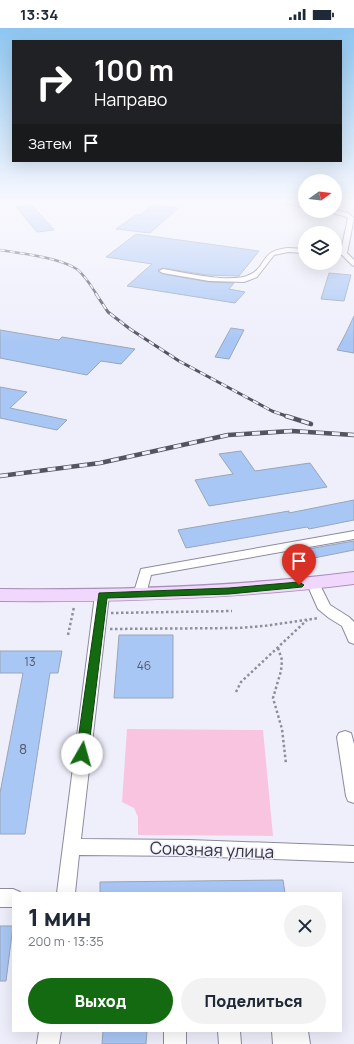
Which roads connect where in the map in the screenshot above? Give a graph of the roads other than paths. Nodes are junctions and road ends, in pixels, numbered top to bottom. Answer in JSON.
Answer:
{"nodes":[{"id":1,"x":345,"y":247,"type":"edge"},
{"id":2,"x":298,"y":251,"type":"edge"},
{"id":3,"x":344,"y":253,"type":"joint"},
{"id":4,"x":354,"y":264,"type":"edge"},
{"id":5,"x":163,"y":271,"type":"dead end"},
{"id":6,"x":354,"y":536,"type":"edge"},
{"id":7,"x":354,"y":578,"type":"edge"},
{"id":8,"x":313,"y":584,"type":"junction"},
{"id":9,"x":0,"y":595,"type":"edge"},
{"id":10,"x":102,"y":595,"type":"junction"},
{"id":11,"x":140,"y":595,"type":"junction"},
{"id":12,"x":354,"y":639,"type":"edge"},
{"id":13,"x":345,"y":737,"type":"dead end"},
{"id":14,"x":354,"y":796,"type":"edge"},
{"id":15,"x":71,"y":847,"type":"junction"},
{"id":16,"x":354,"y":854,"type":"edge"},
{"id":17,"x":66,"y":892,"type":"edge"},
{"id":18,"x":0,"y":898,"type":"edge"},
{"id":19,"x":12,"y":898,"type":"edge"},
{"id":20,"x":50,"y":1032,"type":"edge"},
{"id":21,"x":175,"y":1032,"type":"edge"},
{"id":22,"x":229,"y":1032,"type":"edge"},
{"id":23,"x":283,"y":1032,"type":"edge"},
{"id":24,"x":297,"y":1032,"type":"edge"},
{"id":25,"x":48,"y":1044,"type":"edge"},
{"id":26,"x":175,"y":1044,"type":"edge"},
{"id":27,"x":230,"y":1044,"type":"edge"},
{"id":28,"x":284,"y":1044,"type":"edge"},
{"id":29,"x":298,"y":1044,"type":"edge"}],
"edges":[{"from":1,"to":3,"type":"street"},
{"from":2,"to":5,"type":"street"},
{"from":3,"to":4,"type":"street"},
{"from":6,"to":11,"type":"street"},
{"from":7,"to":8,"type":"main road"},
{"from":8,"to":11,"type":"main road"},
{"from":8,"to":12,"type":"street"},
{"from":9,"to":10,"type":"main road"},
{"from":10,"to":11,"type":"main road"},
{"from":10,"to":15,"type":"street"},
{"from":13,"to":14,"type":"street"},
{"from":15,"to":16,"type":"street","name":"Союзная улица"},
{"from":15,"to":17,"type":"street"},
{"from":18,"to":19,"type":"street"},
{"from":20,"to":25,"type":"street"},
{"from":21,"to":26,"type":"street"},
{"from":22,"to":27,"type":"street"},
{"from":23,"to":28,"type":"street"},
{"from":24,"to":29,"type":"street"}]}
